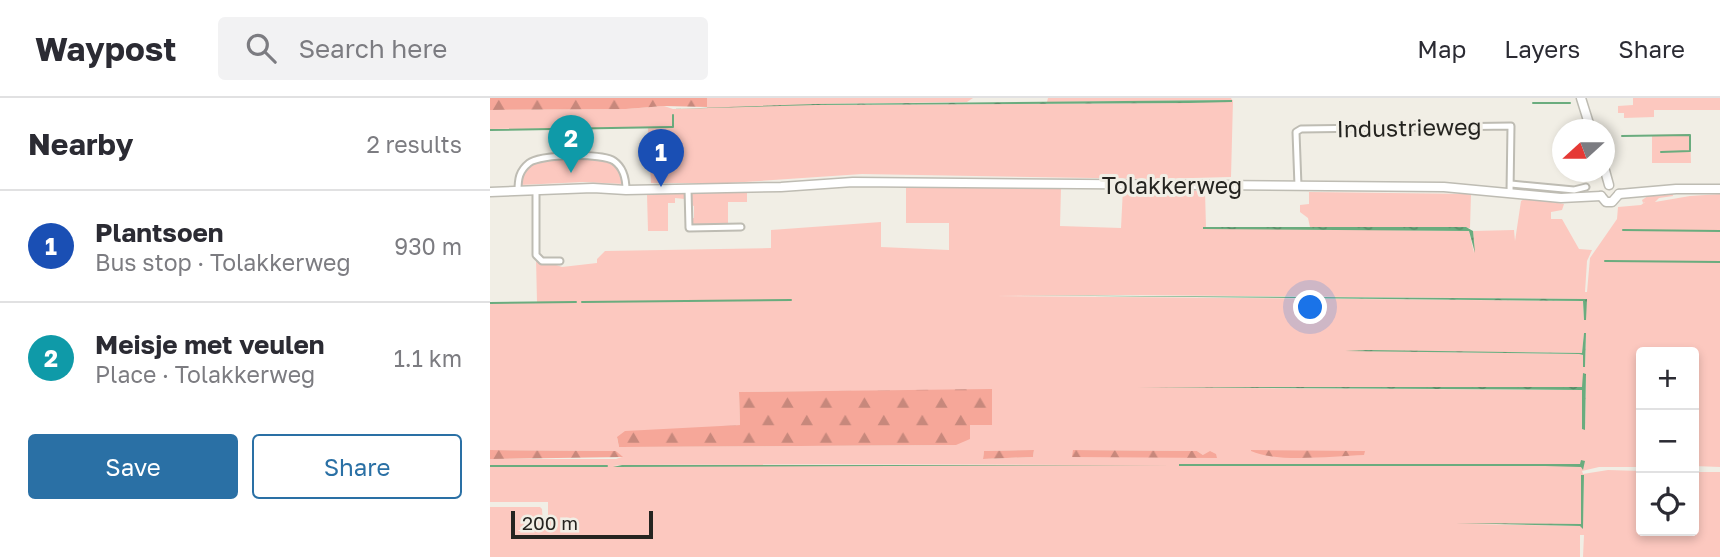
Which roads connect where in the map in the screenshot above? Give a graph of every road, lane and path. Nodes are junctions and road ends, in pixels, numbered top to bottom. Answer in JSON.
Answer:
{"nodes":[{"id":1,"x":1581,"y":98,"type":"edge"},
{"id":2,"x":1588,"y":119,"type":"edge"},
{"id":3,"x":1608,"y":182,"type":"edge"},
{"id":4,"x":1609,"y":185,"type":"junction"},
{"id":5,"x":1297,"y":186,"type":"junction"},
{"id":6,"x":1586,"y":187,"type":"dead end"},
{"id":7,"x":1511,"y":188,"type":"junction"},
{"id":8,"x":688,"y":189,"type":"junction"},
{"id":9,"x":1720,"y":189,"type":"edge"},
{"id":10,"x":626,"y":190,"type":"junction"},
{"id":11,"x":518,"y":191,"type":"junction"},
{"id":12,"x":536,"y":191,"type":"junction"},
{"id":13,"x":490,"y":192,"type":"edge"},
{"id":14,"x":1619,"y":194,"type":"junction"},
{"id":15,"x":1601,"y":196,"type":"junction"},
{"id":16,"x":741,"y":227,"type":"dead end"},
{"id":17,"x":560,"y":261,"type":"dead end"}],
"edges":[{"from":1,"to":2,"type":"main road"},
{"from":3,"to":4,"type":"main road"},
{"from":4,"to":14,"type":"main road"},
{"from":4,"to":15,"type":"main road"},
{"from":5,"to":7,"type":"main road","name":"Tolakkerweg"},
{"from":5,"to":7,"type":"street","name":"Industrieweg"},
{"from":5,"to":8,"type":"main road","name":"Tolakkerweg"},
{"from":6,"to":7,"type":"street"},
{"from":7,"to":15,"type":"main road","name":"Tolakkerweg"},
{"from":8,"to":10,"type":"main road","name":"Tolakkerweg"},
{"from":8,"to":16,"type":"street"},
{"from":9,"to":14,"type":"main road"},
{"from":10,"to":11,"type":"street"},
{"from":10,"to":12,"type":"main road","name":"Tolakkerweg"},
{"from":11,"to":12,"type":"main road","name":"Tolakkerweg"},
{"from":11,"to":13,"type":"main road","name":"Tolakkerweg"},
{"from":12,"to":17,"type":"street"},
{"from":14,"to":15,"type":"main road"}]}
